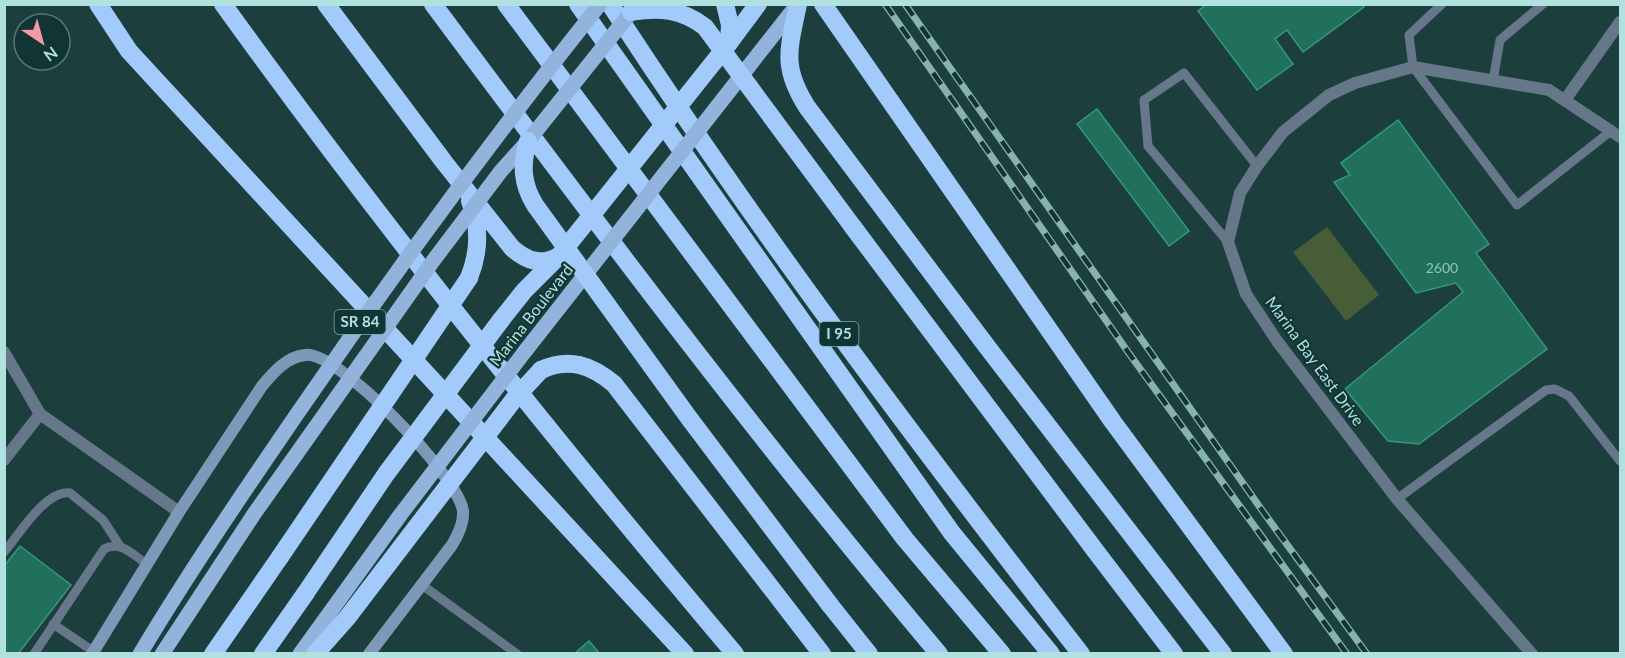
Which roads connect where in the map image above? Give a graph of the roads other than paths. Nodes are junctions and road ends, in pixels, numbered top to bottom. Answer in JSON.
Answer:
{"nodes":[{"id":1,"x":98,"y":4,"type":"edge"},
{"id":2,"x":223,"y":4,"type":"edge"},
{"id":3,"x":326,"y":4,"type":"edge"},
{"id":4,"x":433,"y":4,"type":"edge"},
{"id":5,"x":506,"y":4,"type":"edge"},
{"id":6,"x":578,"y":4,"type":"edge"},
{"id":7,"x":600,"y":4,"type":"edge"},
{"id":8,"x":610,"y":4,"type":"edge"},
{"id":9,"x":725,"y":4,"type":"edge"},
{"id":10,"x":758,"y":4,"type":"edge"},
{"id":11,"x":798,"y":4,"type":"edge"},
{"id":12,"x":823,"y":4,"type":"edge"},
{"id":13,"x":1442,"y":4,"type":"edge"},
{"id":14,"x":1543,"y":4,"type":"edge"},
{"id":15,"x":634,"y":8,"type":"edge"},
{"id":16,"x":516,"y":13,"type":"edge"},
{"id":17,"x":1620,"y":21,"type":"edge"},
{"id":18,"x":729,"y":42,"type":"junction"},
{"id":19,"x":1413,"y":67,"type":"junction"},
{"id":20,"x":1493,"y":81,"type":"junction"},
{"id":21,"x":1565,"y":100,"type":"junction"},
{"id":22,"x":1616,"y":134,"type":"edge"},
{"id":23,"x":528,"y":141,"type":"junction"},
{"id":24,"x":1257,"y":166,"type":"junction"},
{"id":25,"x":465,"y":188,"type":"junction"},
{"id":26,"x":1228,"y":242,"type":"junction"},
{"id":27,"x":559,"y":256,"type":"junction"},
{"id":28,"x":4,"y":352,"type":"edge"},
{"id":29,"x":40,"y":414,"type":"junction"},
{"id":30,"x":4,"y":460,"type":"edge"},
{"id":31,"x":1620,"y":461,"type":"edge"},
{"id":32,"x":1397,"y":499,"type":"junction"},
{"id":33,"x":179,"y":512,"type":"junction"},
{"id":34,"x":120,"y":546,"type":"junction"},
{"id":35,"x":4,"y":552,"type":"edge"},
{"id":36,"x":147,"y":564,"type":"junction"},
{"id":37,"x":422,"y":585,"type":"junction"},
{"id":38,"x":53,"y":624,"type":"junction"},
{"id":39,"x":93,"y":652,"type":"edge"},
{"id":40,"x":34,"y":654,"type":"edge"},
{"id":41,"x":140,"y":654,"type":"edge"},
{"id":42,"x":162,"y":654,"type":"edge"},
{"id":43,"x":213,"y":654,"type":"edge"},
{"id":44,"x":263,"y":654,"type":"edge"},
{"id":45,"x":300,"y":654,"type":"edge"},
{"id":46,"x":315,"y":654,"type":"edge"},
{"id":47,"x":369,"y":654,"type":"edge"},
{"id":48,"x":517,"y":654,"type":"edge"},
{"id":49,"x":685,"y":654,"type":"edge"},
{"id":50,"x":735,"y":654,"type":"edge"},
{"id":51,"x":822,"y":654,"type":"edge"},
{"id":52,"x":869,"y":654,"type":"edge"},
{"id":53,"x":939,"y":654,"type":"edge"},
{"id":54,"x":1002,"y":654,"type":"edge"},
{"id":55,"x":1051,"y":654,"type":"edge"},
{"id":56,"x":1081,"y":654,"type":"edge"},
{"id":57,"x":1174,"y":654,"type":"edge"},
{"id":58,"x":1223,"y":654,"type":"edge"},
{"id":59,"x":1284,"y":654,"type":"edge"},
{"id":60,"x":1532,"y":654,"type":"edge"}],
"edges":[{"from":1,"to":49,"type":"highway"},
{"from":2,"to":50,"type":"highway"},
{"from":3,"to":25,"type":"highway"},
{"from":4,"to":53,"type":"highway"},
{"from":5,"to":16,"type":"highway"},
{"from":6,"to":55,"type":"highway"},
{"from":7,"to":41,"type":"main road","number":"SR 84","bridge":true},
{"from":8,"to":56,"type":"highway","number":"I 95"},
{"from":9,"to":18,"type":"highway"},
{"from":10,"to":18,"type":"highway"},
{"from":11,"to":45,"type":"main road","name":"Marina Boulevard","bridge":true},
{"from":11,"to":58,"type":"highway"},
{"from":12,"to":59,"type":"highway"},
{"from":13,"to":19,"type":"lane"},
{"from":14,"to":20,"type":"lane"},
{"from":15,"to":23,"type":"main road","bridge":true},
{"from":15,"to":57,"type":"highway","bridge":true},
{"from":16,"to":54,"type":"highway"},
{"from":17,"to":21,"type":"street"},
{"from":18,"to":27,"type":"highway","bridge":true},
{"from":19,"to":20,"type":"street"},
{"from":19,"to":22,"type":"lane"},
{"from":19,"to":24,"type":"street"},
{"from":20,"to":21,"type":"street"},
{"from":21,"to":22,"type":"street"},
{"from":23,"to":42,"type":"main road","bridge":true},
{"from":23,"to":52,"type":"highway","bridge":true},
{"from":24,"to":26,"type":"street"},
{"from":24,"to":26,"type":"lane"},
{"from":25,"to":27,"type":"highway"},
{"from":25,"to":43,"type":"highway","bridge":true},
{"from":26,"to":32,"type":"street","name":"Marina Bay East Drive"},
{"from":27,"to":44,"type":"highway","bridge":true},
{"from":28,"to":29,"type":"street"},
{"from":29,"to":30,"type":"street"},
{"from":29,"to":33,"type":"street"},
{"from":31,"to":32,"type":"lane"},
{"from":32,"to":60,"type":"street","name":"Marina Bay East Drive"},
{"from":33,"to":36,"type":"main road"},
{"from":33,"to":37,"type":"main road"},
{"from":34,"to":35,"type":"lane"},
{"from":34,"to":36,"type":"lane"},
{"from":34,"to":38,"type":"lane"},
{"from":36,"to":39,"type":"main road"},
{"from":37,"to":47,"type":"main road"},
{"from":37,"to":48,"type":"lane"},
{"from":38,"to":39,"type":"lane"},
{"from":38,"to":40,"type":"lane"},
{"from":46,"to":51,"type":"highway","bridge":true}]}
